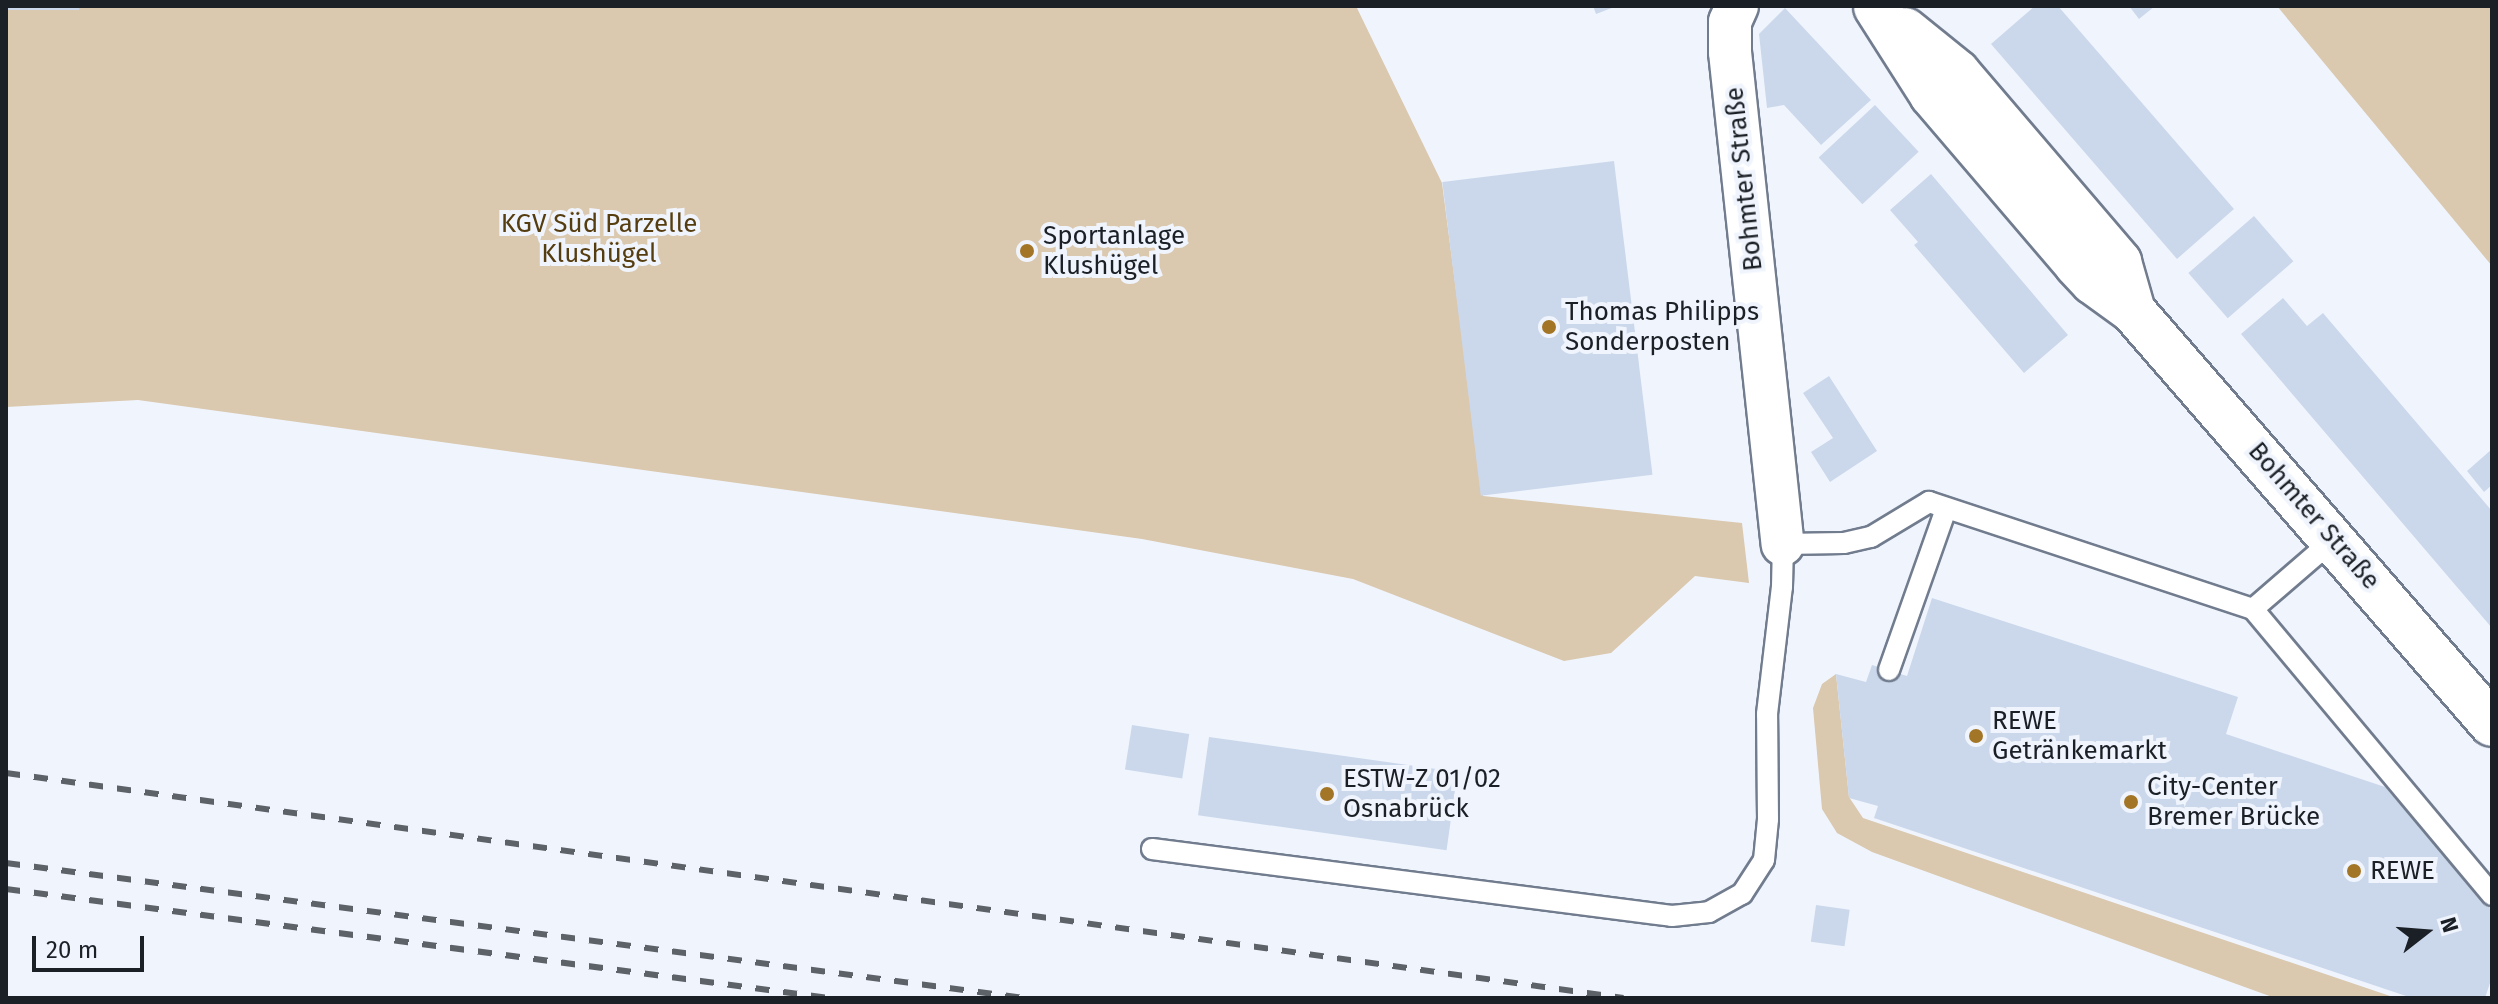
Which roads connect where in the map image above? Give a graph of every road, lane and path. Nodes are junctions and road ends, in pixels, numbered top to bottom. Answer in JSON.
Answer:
{"nodes":[{"id":1,"x":1737,"y":6,"type":"edge"},
{"id":2,"x":1876,"y":6,"type":"edge"},
{"id":3,"x":1946,"y":509,"type":"junction"},
{"id":4,"x":2334,"y":539,"type":"junction"},
{"id":5,"x":1783,"y":544,"type":"junction"},
{"id":6,"x":2253,"y":609,"type":"junction"},
{"id":7,"x":1889,"y":670,"type":"dead end"},
{"id":8,"x":2492,"y":724,"type":"edge"},
{"id":9,"x":1152,"y":849,"type":"dead end"},
{"id":10,"x":2492,"y":895,"type":"edge"}],
"edges":[{"from":1,"to":5,"type":"street","name":"Bohmter Straße"},
{"from":2,"to":4,"type":"main road","name":"Bohmter Straße"},
{"from":3,"to":5,"type":"lane"},
{"from":3,"to":6,"type":"lane"},
{"from":3,"to":7,"type":"lane"},
{"from":4,"to":6,"type":"lane"},
{"from":4,"to":8,"type":"main road","name":"Bohmter Straße"},
{"from":5,"to":9,"type":"lane"},
{"from":6,"to":10,"type":"lane"}]}
